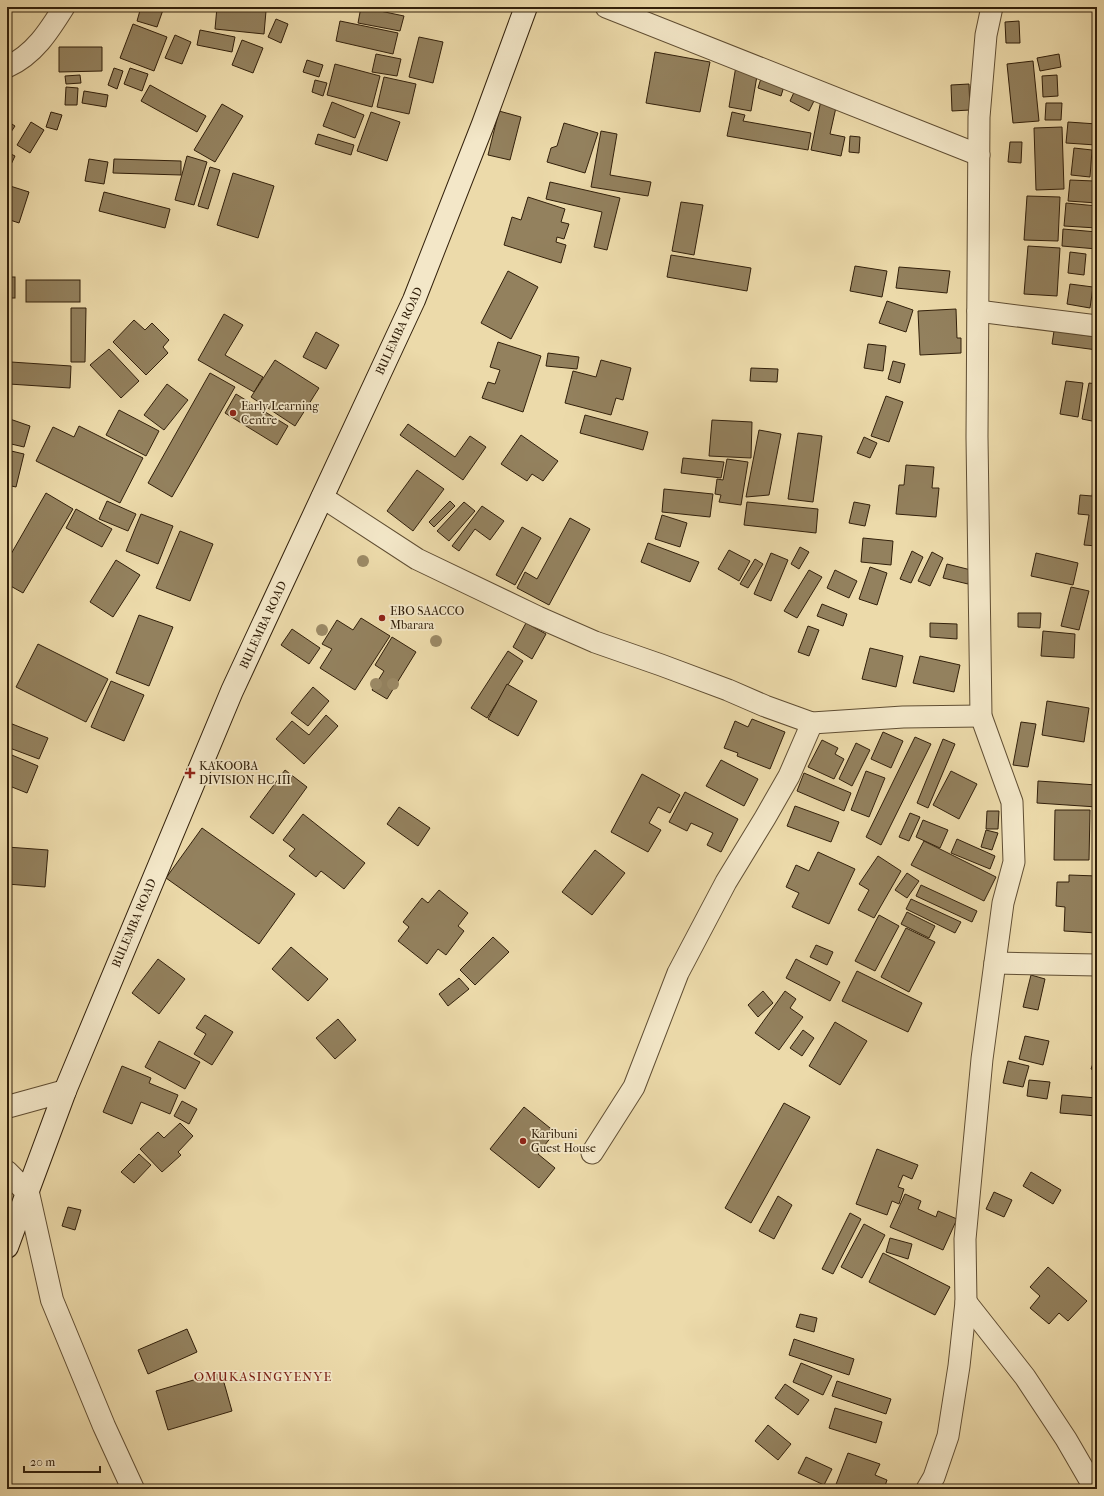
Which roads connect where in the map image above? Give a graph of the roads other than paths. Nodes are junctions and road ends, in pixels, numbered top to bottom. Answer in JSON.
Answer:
{"nodes":[{"id":1,"x":64,"y":7,"type":"edge"},
{"id":2,"x":526,"y":7,"type":"edge"},
{"id":3,"x":606,"y":7,"type":"edge"},
{"id":4,"x":992,"y":7,"type":"edge"},
{"id":5,"x":7,"y":67,"type":"edge"},
{"id":6,"x":979,"y":154,"type":"junction"},
{"id":7,"x":978,"y":311,"type":"junction"},
{"id":8,"x":1097,"y":326,"type":"edge"},
{"id":9,"x":322,"y":497,"type":"junction"},
{"id":10,"x":981,"y":716,"type":"junction"},
{"id":11,"x":812,"y":723,"type":"junction"},
{"id":12,"x":995,"y":963,"type":"junction"},
{"id":13,"x":1097,"y":965,"type":"edge"},
{"id":14,"x":65,"y":1091,"type":"junction"},
{"id":15,"x":7,"y":1107,"type":"edge"},
{"id":16,"x":592,"y":1153,"type":"dead end"},
{"id":17,"x":7,"y":1172,"type":"edge"},
{"id":18,"x":28,"y":1193,"type":"junction"},
{"id":19,"x":7,"y":1247,"type":"edge"},
{"id":20,"x":966,"y":1302,"type":"junction"},
{"id":21,"x":133,"y":1489,"type":"edge"},
{"id":22,"x":927,"y":1489,"type":"edge"},
{"id":23,"x":1095,"y":1489,"type":"edge"}],
"edges":[{"from":1,"to":5,"type":"street"},
{"from":2,"to":9,"type":"main road","name":"BULEMBA ROAD"},
{"from":3,"to":6,"type":"street"},
{"from":4,"to":6,"type":"street"},
{"from":6,"to":7,"type":"street"},
{"from":7,"to":8,"type":"street"},
{"from":7,"to":10,"type":"street"},
{"from":9,"to":11,"type":"street"},
{"from":9,"to":14,"type":"main road","name":"BULEMBA ROAD"},
{"from":10,"to":11,"type":"street"},
{"from":10,"to":12,"type":"street"},
{"from":11,"to":16,"type":"street"},
{"from":12,"to":13,"type":"street"},
{"from":12,"to":20,"type":"street"},
{"from":14,"to":15,"type":"main road"},
{"from":14,"to":18,"type":"main road","name":"BULEMBA ROAD"},
{"from":17,"to":18,"type":"main road"},
{"from":18,"to":19,"type":"main road","name":"BULEMBA ROAD"},
{"from":18,"to":21,"type":"main road"},
{"from":20,"to":22,"type":"street"},
{"from":20,"to":23,"type":"street"}]}
